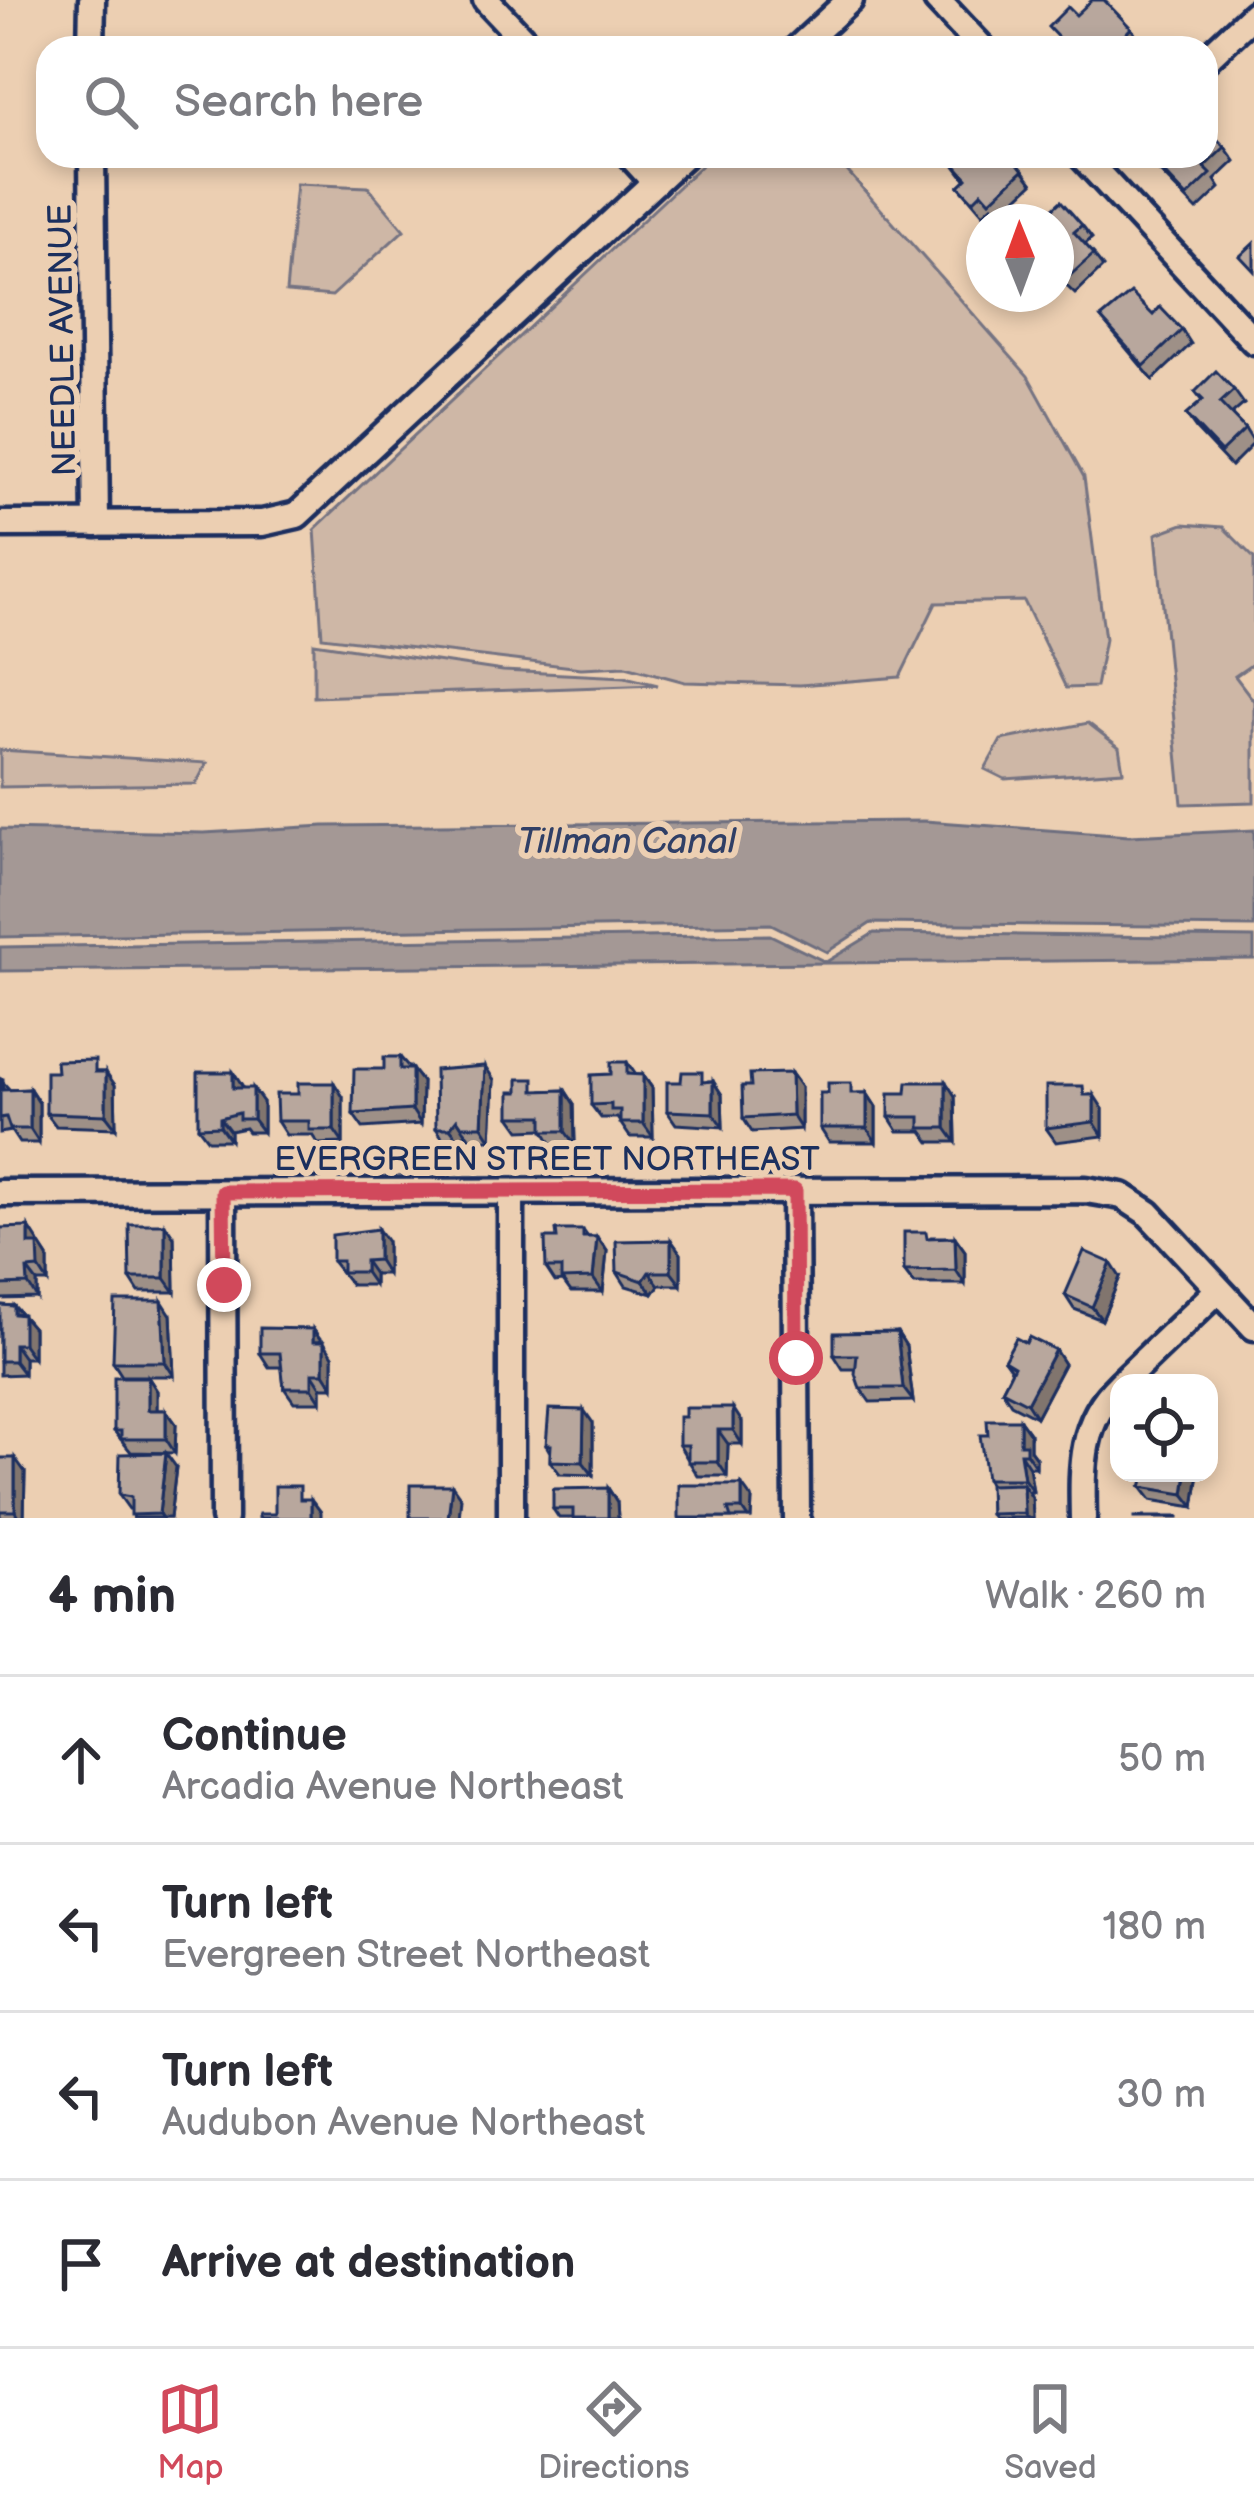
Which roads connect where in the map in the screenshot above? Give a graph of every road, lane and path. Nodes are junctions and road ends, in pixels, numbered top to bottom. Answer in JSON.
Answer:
{"nodes":[{"id":1,"x":92,"y":0,"type":"edge"},
{"id":2,"x":486,"y":0,"type":"edge"},
{"id":3,"x":850,"y":0,"type":"edge"},
{"id":4,"x":937,"y":0,"type":"edge"},
{"id":5,"x":1254,"y":14,"type":"edge"},
{"id":6,"x":91,"y":36,"type":"edge"},
{"id":7,"x":520,"y":36,"type":"edge"},
{"id":8,"x":811,"y":36,"type":"edge"},
{"id":9,"x":971,"y":36,"type":"edge"},
{"id":10,"x":1218,"y":47,"type":"edge"},
{"id":11,"x":92,"y":168,"type":"edge"},
{"id":12,"x":642,"y":168,"type":"edge"},
{"id":13,"x":670,"y":168,"type":"edge"},
{"id":14,"x":1100,"y":168,"type":"edge"},
{"id":15,"x":655,"y":182,"type":"junction"},
{"id":16,"x":1254,"y":341,"type":"edge"},
{"id":17,"x":0,"y":524,"type":"edge"},
{"id":18,"x":96,"y":524,"type":"junction"},
{"id":19,"x":795,"y":1190,"type":"junction"},
{"id":20,"x":223,"y":1192,"type":"junction"},
{"id":21,"x":511,"y":1192,"type":"junction"},
{"id":22,"x":0,"y":1193,"type":"edge"},
{"id":23,"x":1218,"y":1291,"type":"junction"},
{"id":24,"x":1254,"y":1328,"type":"edge"},
{"id":25,"x":1131,"y":1374,"type":"edge"},
{"id":26,"x":1110,"y":1393,"type":"edge"},
{"id":27,"x":224,"y":1518,"type":"edge"},
{"id":28,"x":511,"y":1518,"type":"edge"},
{"id":29,"x":797,"y":1518,"type":"edge"},
{"id":30,"x":1083,"y":1518,"type":"edge"}],
"edges":[{"from":1,"to":6,"type":"street"},
{"from":2,"to":7,"type":"street"},
{"from":3,"to":8,"type":"street"},
{"from":4,"to":9,"type":"street"},
{"from":5,"to":10,"type":"street"},
{"from":11,"to":18,"type":"street","name":"NEEDLE AVENUE"},
{"from":12,"to":15,"type":"street"},
{"from":13,"to":15,"type":"street"},
{"from":14,"to":16,"type":"street"},
{"from":15,"to":18,"type":"street"},
{"from":17,"to":18,"type":"street"},
{"from":19,"to":21,"type":"street","name":"EVERGREEN STREET NORTHEAST"},
{"from":19,"to":23,"type":"street","name":"EVERGREEN STREET NORTHEAST"},
{"from":19,"to":29,"type":"street"},
{"from":20,"to":21,"type":"street","name":"EVERGREEN STREET NORTHEAST"},
{"from":20,"to":22,"type":"street","name":"EVERGREEN STREET NORTHEAST"},
{"from":20,"to":27,"type":"street"},
{"from":21,"to":28,"type":"street"},
{"from":23,"to":24,"type":"street","name":"EVERGREEN STREET NORTHEAST"},
{"from":23,"to":25,"type":"street"},
{"from":26,"to":30,"type":"street"}]}
